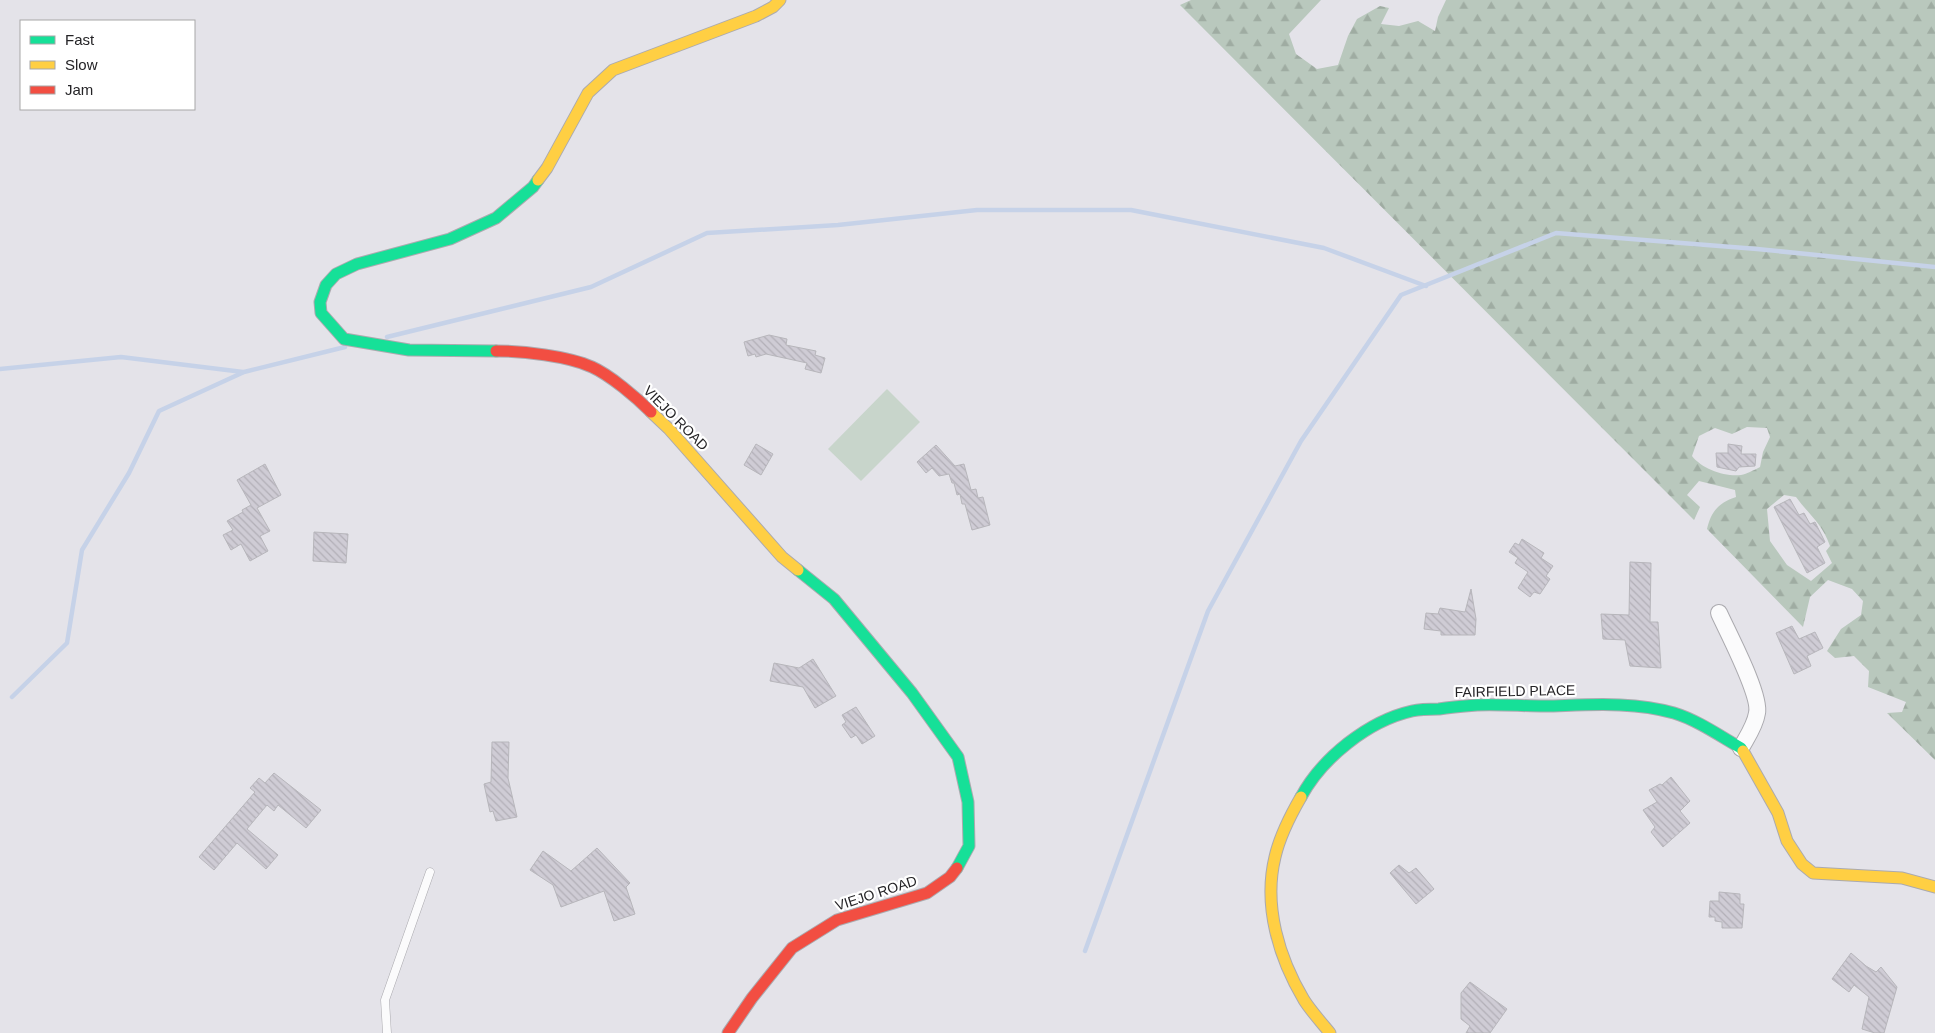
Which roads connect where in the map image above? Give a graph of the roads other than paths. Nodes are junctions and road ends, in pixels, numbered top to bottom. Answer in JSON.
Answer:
{"nodes":[{"id":1,"x":780,"y":0,"type":"edge"},
{"id":2,"x":1719,"y":613,"type":"dead end"},
{"id":3,"x":1741,"y":748,"type":"junction"},
{"id":4,"x":430,"y":872,"type":"dead end"},
{"id":5,"x":1935,"y":887,"type":"edge"},
{"id":6,"x":387,"y":1033,"type":"edge"},
{"id":7,"x":728,"y":1033,"type":"edge"},
{"id":8,"x":1330,"y":1033,"type":"edge"}],
"edges":[{"from":1,"to":7,"type":"street","name":"VIEJO ROAD"},
{"from":2,"to":3,"type":"street"},
{"from":3,"to":5,"type":"street"},
{"from":3,"to":8,"type":"street","name":"FAIRFIELD PLACE"},
{"from":4,"to":6,"type":"lane"}]}
